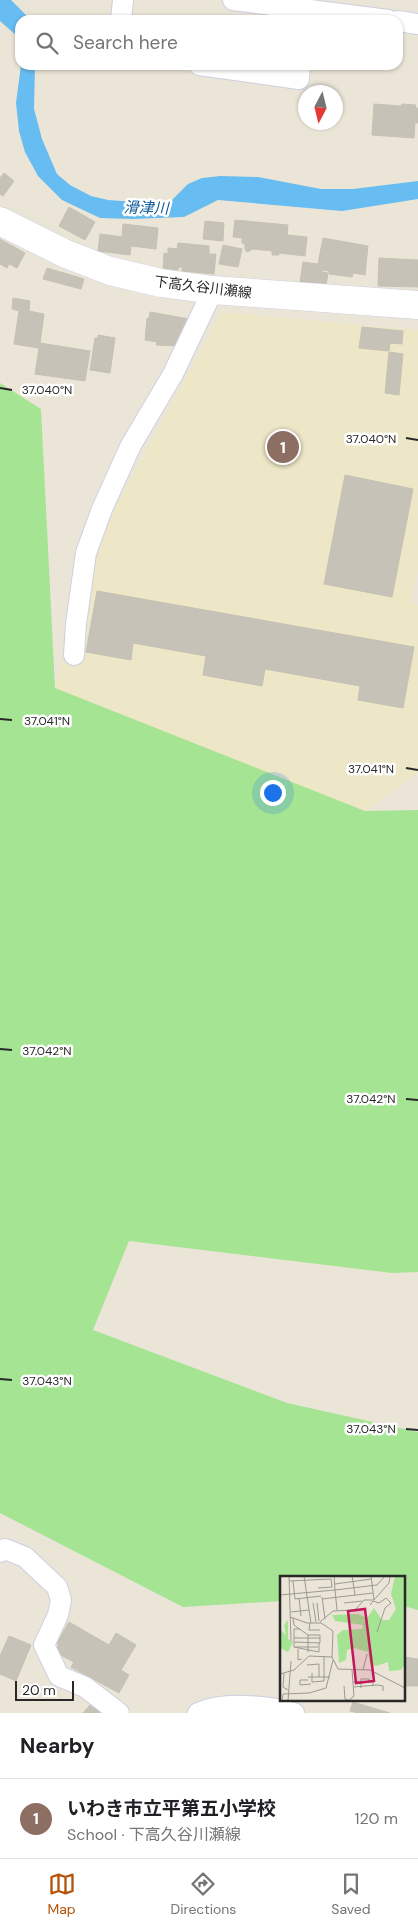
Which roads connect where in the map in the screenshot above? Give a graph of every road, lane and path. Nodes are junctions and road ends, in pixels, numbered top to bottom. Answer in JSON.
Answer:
{"nodes":[{"id":1,"x":124,"y":0,"type":"edge"},
{"id":2,"x":233,"y":0,"type":"edge"},
{"id":3,"x":308,"y":10,"type":"edge"},
{"id":4,"x":122,"y":15,"type":"edge"},
{"id":5,"x":348,"y":15,"type":"edge"},
{"id":6,"x":403,"y":22,"type":"edge"},
{"id":7,"x":418,"y":24,"type":"edge"},
{"id":8,"x":234,"y":70,"type":"edge"},
{"id":9,"x":299,"y":70,"type":"edge"},
{"id":10,"x":0,"y":221,"type":"edge"},
{"id":11,"x":213,"y":290,"type":"junction"},
{"id":12,"x":418,"y":305,"type":"edge"},
{"id":13,"x":74,"y":655,"type":"dead end"},
{"id":14,"x":0,"y":1552,"type":"edge"},
{"id":15,"x":202,"y":1712,"type":"edge"},
{"id":16,"x":119,"y":1713,"type":"edge"},
{"id":17,"x":294,"y":1713,"type":"edge"}],
"edges":[{"from":1,"to":4,"type":"street"},
{"from":2,"to":3,"type":"street"},
{"from":3,"to":5,"type":"street"},
{"from":6,"to":7,"type":"street"},
{"from":8,"to":9,"type":"street"},
{"from":10,"to":11,"type":"main road","name":"下高久谷川瀬線"},
{"from":11,"to":12,"type":"main road","name":"下高久谷川瀬線"},
{"from":11,"to":13,"type":"street"},
{"from":14,"to":16,"type":"street"},
{"from":15,"to":17,"type":"street"}]}
